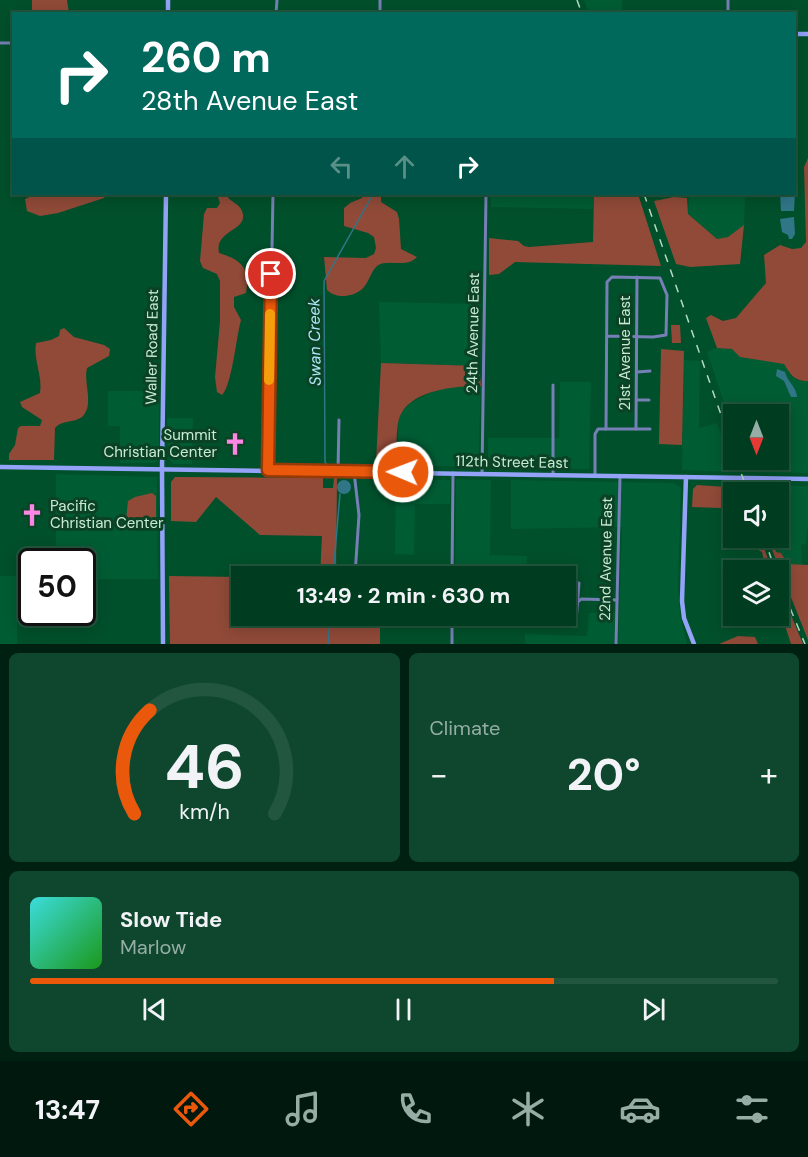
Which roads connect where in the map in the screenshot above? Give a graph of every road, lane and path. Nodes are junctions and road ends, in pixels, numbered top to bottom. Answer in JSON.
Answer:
{"nodes":[{"id":1,"x":166,"y":195,"type":"edge"},
{"id":2,"x":273,"y":195,"type":"edge"},
{"id":3,"x":486,"y":195,"type":"edge"},
{"id":4,"x":637,"y":277,"type":"junction"},
{"id":5,"x":607,"y":336,"type":"junction"},
{"id":6,"x":637,"y":337,"type":"junction"},
{"id":7,"x":650,"y":371,"type":"dead end"},
{"id":8,"x":637,"y":372,"type":"junction"},
{"id":9,"x":553,"y":385,"type":"dead end"},
{"id":10,"x":637,"y":400,"type":"junction"},
{"id":11,"x":650,"y":400,"type":"dead end"},
{"id":12,"x":339,"y":420,"type":"dead end"},
{"id":13,"x":606,"y":429,"type":"junction"},
{"id":14,"x":636,"y":429,"type":"junction"},
{"id":15,"x":650,"y":429,"type":"dead end"},
{"id":16,"x":0,"y":468,"type":"edge"},
{"id":17,"x":162,"y":469,"type":"junction"},
{"id":18,"x":268,"y":470,"type":"junction"},
{"id":19,"x":338,"y":471,"type":"junction"},
{"id":20,"x":354,"y":471,"type":"junction"},
{"id":21,"x":453,"y":473,"type":"junction"},
{"id":22,"x":483,"y":473,"type":"junction"},
{"id":23,"x":553,"y":474,"type":"junction"},
{"id":24,"x":595,"y":475,"type":"junction"},
{"id":25,"x":620,"y":476,"type":"junction"},
{"id":26,"x":686,"y":477,"type":"junction"},
{"id":27,"x":808,"y":479,"type":"edge"},
{"id":28,"x":355,"y":566,"type":"edge"},
{"id":29,"x":452,"y":566,"type":"edge"},
{"id":30,"x":579,"y":583,"type":"dead end"},
{"id":31,"x":617,"y":600,"type":"junction"},
{"id":32,"x":579,"y":601,"type":"junction"},
{"id":33,"x":576,"y":620,"type":"edge"},
{"id":34,"x":452,"y":626,"type":"edge"},
{"id":35,"x":164,"y":644,"type":"edge"},
{"id":36,"x":452,"y":644,"type":"edge"},
{"id":37,"x":616,"y":644,"type":"edge"},
{"id":38,"x":694,"y":644,"type":"edge"}],
"edges":[{"from":1,"to":17,"type":"main road","name":"Waller Road East"},
{"from":2,"to":18,"type":"street"},
{"from":3,"to":22,"type":"street","name":"24th Avenue East"},
{"from":4,"to":5,"type":"street"},
{"from":4,"to":6,"type":"street","name":"21st Avenue East"},
{"from":4,"to":6,"type":"street"},
{"from":5,"to":6,"type":"street"},
{"from":5,"to":13,"type":"street"},
{"from":6,"to":8,"type":"street","name":"21st Avenue East"},
{"from":7,"to":8,"type":"street"},
{"from":8,"to":10,"type":"street","name":"21st Avenue East"},
{"from":9,"to":23,"type":"street"},
{"from":10,"to":11,"type":"street"},
{"from":10,"to":14,"type":"street","name":"21st Avenue East"},
{"from":12,"to":19,"type":"street"},
{"from":13,"to":14,"type":"street"},
{"from":13,"to":24,"type":"street","name":"22nd Avenue East"},
{"from":14,"to":15,"type":"street"},
{"from":16,"to":17,"type":"main road","name":"112th Street East"},
{"from":17,"to":18,"type":"main road","name":"112th Street East"},
{"from":17,"to":35,"type":"main road","name":"Waller Road East"},
{"from":18,"to":19,"type":"main road","name":"112th Street East"},
{"from":19,"to":20,"type":"main road","name":"112th Street East"},
{"from":20,"to":21,"type":"main road","name":"112th Street East"},
{"from":20,"to":28,"type":"street"},
{"from":21,"to":22,"type":"main road","name":"112th Street East"},
{"from":21,"to":29,"type":"street"},
{"from":22,"to":23,"type":"main road","name":"112th Street East"},
{"from":23,"to":24,"type":"main road","name":"112th Street East"},
{"from":24,"to":25,"type":"main road","name":"112th Street East"},
{"from":25,"to":26,"type":"main road","name":"112th Street East"},
{"from":25,"to":31,"type":"street","name":"22nd Avenue East"},
{"from":26,"to":27,"type":"main road","name":"112th Street East"},
{"from":26,"to":38,"type":"main road"},
{"from":30,"to":32,"type":"street"},
{"from":31,"to":32,"type":"street"},
{"from":31,"to":37,"type":"street","name":"22nd Avenue East"},
{"from":32,"to":33,"type":"street"},
{"from":34,"to":36,"type":"street"}]}
